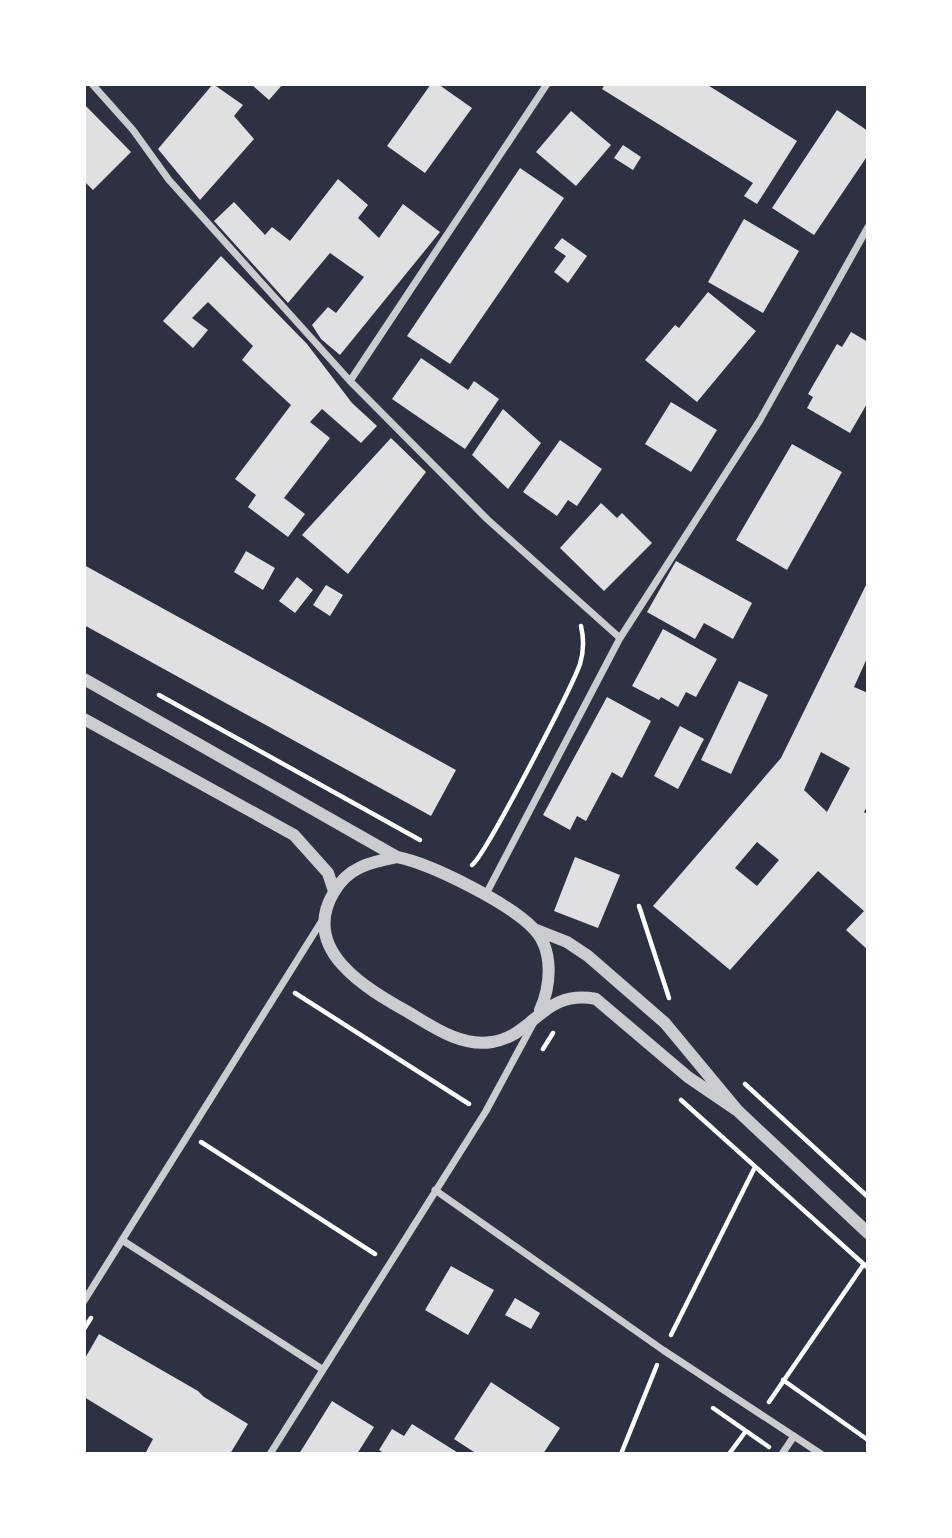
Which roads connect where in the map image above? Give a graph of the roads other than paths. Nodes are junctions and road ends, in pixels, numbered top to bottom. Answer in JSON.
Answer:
{"nodes":[{"id":1,"x":92,"y":84,"type":"edge"},
{"id":2,"x":547,"y":84,"type":"edge"},
{"id":3,"x":868,"y":227,"type":"edge"},
{"id":4,"x":350,"y":382,"type":"junction"},
{"id":5,"x":620,"y":638,"type":"junction"},
{"id":6,"x":84,"y":680,"type":"edge"},
{"id":7,"x":84,"y":719,"type":"edge"},
{"id":8,"x":397,"y":857,"type":"junction"},
{"id":9,"x":334,"y":891,"type":"junction"},
{"id":10,"x":485,"y":895,"type":"junction"},
{"id":11,"x":327,"y":912,"type":"junction"},
{"id":12,"x":534,"y":929,"type":"junction"},
{"id":13,"x":538,"y":1014,"type":"junction"},
{"id":14,"x":738,"y":1111,"type":"junction"},
{"id":15,"x":435,"y":1189,"type":"junction"},
{"id":16,"x":868,"y":1233,"type":"edge"},
{"id":17,"x":122,"y":1240,"type":"junction"},
{"id":18,"x":84,"y":1301,"type":"edge"},
{"id":19,"x":323,"y":1368,"type":"junction"},
{"id":20,"x":794,"y":1436,"type":"junction"},
{"id":21,"x":270,"y":1454,"type":"edge"},
{"id":22,"x":782,"y":1454,"type":"edge"},
{"id":23,"x":821,"y":1454,"type":"edge"}],
"edges":[{"from":1,"to":4,"type":"street"},
{"from":2,"to":4,"type":"street"},
{"from":3,"to":5,"type":"street"},
{"from":4,"to":5,"type":"street"},
{"from":5,"to":10,"type":"street"},
{"from":6,"to":8,"type":"street"},
{"from":7,"to":9,"type":"street"},
{"from":8,"to":9,"type":"street"},
{"from":8,"to":10,"type":"street"},
{"from":9,"to":11,"type":"street"},
{"from":10,"to":12,"type":"street"},
{"from":11,"to":13,"type":"street"},
{"from":11,"to":17,"type":"street"},
{"from":12,"to":13,"type":"street"},
{"from":12,"to":14,"type":"street"},
{"from":13,"to":14,"type":"street"},
{"from":13,"to":15,"type":"street"},
{"from":14,"to":16,"type":"street"},
{"from":15,"to":19,"type":"street"},
{"from":15,"to":20,"type":"street"},
{"from":17,"to":18,"type":"street"},
{"from":17,"to":19,"type":"street"},
{"from":19,"to":21,"type":"street"},
{"from":20,"to":22,"type":"street"},
{"from":20,"to":23,"type":"street"}]}
